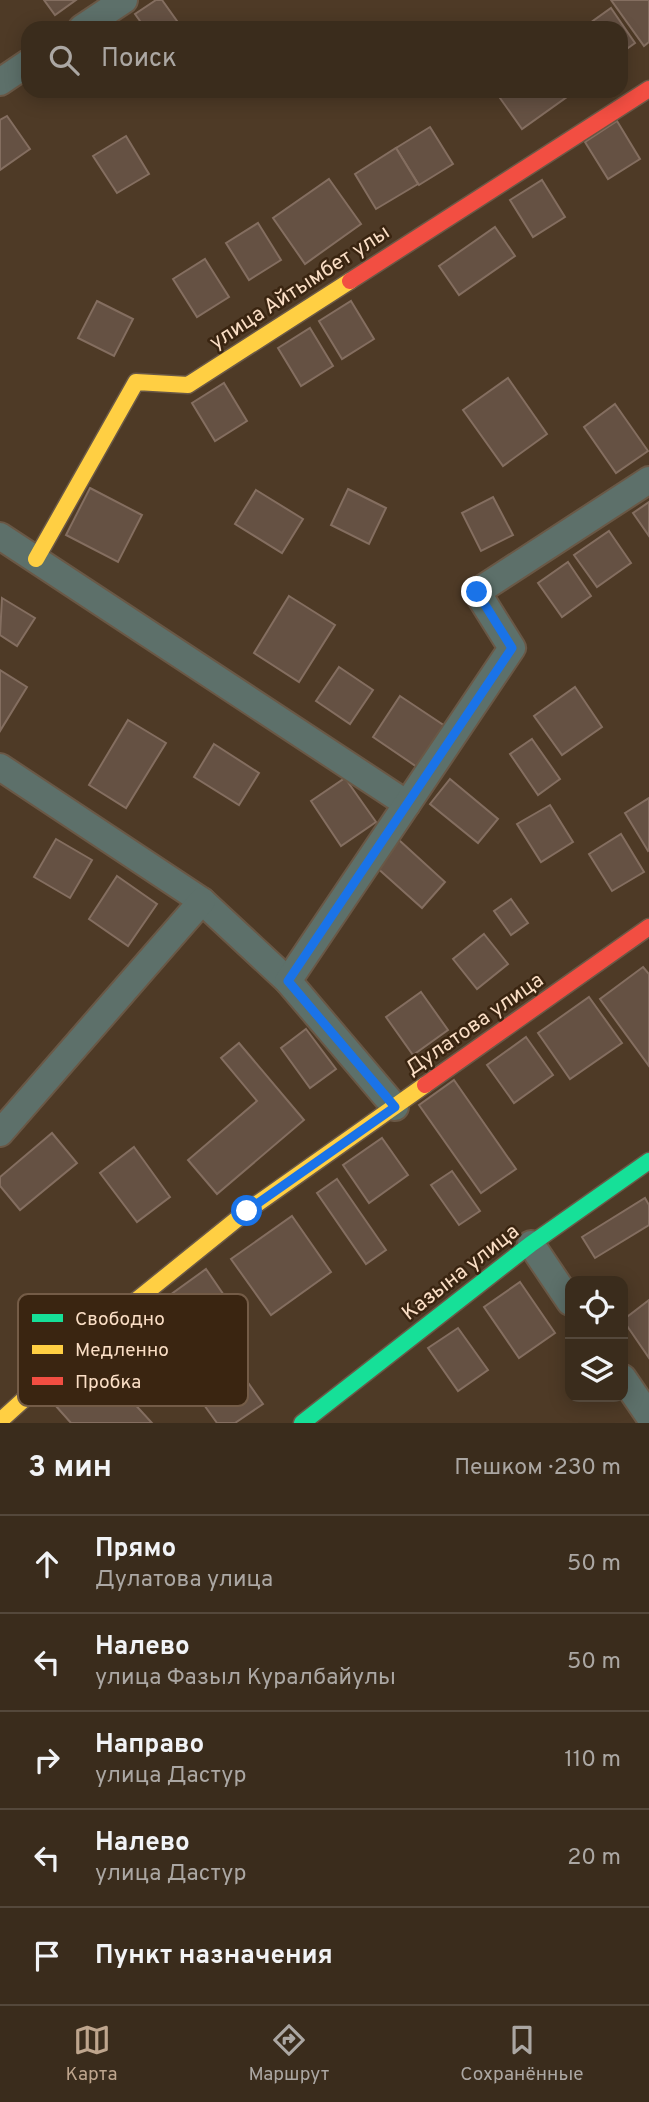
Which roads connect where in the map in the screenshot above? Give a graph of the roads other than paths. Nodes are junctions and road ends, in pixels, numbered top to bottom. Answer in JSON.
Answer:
{"nodes":[{"id":1,"x":124,"y":0,"type":"edge"},
{"id":2,"x":92,"y":21,"type":"edge"},
{"id":3,"x":21,"y":68,"type":"edge"},
{"id":4,"x":0,"y":82,"type":"edge"},
{"id":5,"x":649,"y":89,"type":"edge"},
{"id":6,"x":649,"y":480,"type":"edge"},
{"id":7,"x":0,"y":536,"type":"edge"},
{"id":8,"x":36,"y":559,"type":"junction"},
{"id":9,"x":0,"y":767,"type":"edge"},
{"id":10,"x":407,"y":804,"type":"junction"},
{"id":11,"x":202,"y":901,"type":"junction"},
{"id":12,"x":649,"y":927,"type":"edge"},
{"id":13,"x":288,"y":981,"type":"junction"},
{"id":14,"x":395,"y":1107,"type":"junction"},
{"id":15,"x":0,"y":1133,"type":"edge"},
{"id":16,"x":649,"y":1161,"type":"edge"},
{"id":17,"x":531,"y":1244,"type":"junction"},
{"id":18,"x":144,"y":1294,"type":"edge"},
{"id":19,"x":565,"y":1295,"type":"edge"},
{"id":20,"x":628,"y":1385,"type":"edge"},
{"id":21,"x":18,"y":1405,"type":"edge"},
{"id":22,"x":649,"y":1416,"type":"edge"},
{"id":23,"x":2,"y":1420,"type":"edge"},
{"id":24,"x":302,"y":1423,"type":"edge"}],
"edges":[{"from":1,"to":2,"type":"street"},
{"from":3,"to":4,"type":"street"},
{"from":5,"to":8,"type":"street","name":"улица Айтымбет улы"},
{"from":6,"to":10,"type":"street"},
{"from":7,"to":8,"type":"street"},
{"from":8,"to":10,"type":"street"},
{"from":9,"to":11,"type":"street"},
{"from":10,"to":13,"type":"street"},
{"from":11,"to":13,"type":"street"},
{"from":11,"to":15,"type":"street"},
{"from":12,"to":14,"type":"street","name":"Дулатова улица"},
{"from":13,"to":14,"type":"street"},
{"from":14,"to":18,"type":"street","name":"Дулатова улица"},
{"from":16,"to":17,"type":"street","name":"Казына улица"},
{"from":17,"to":19,"type":"street"},
{"from":17,"to":24,"type":"street","name":"Казына улица"},
{"from":20,"to":22,"type":"street"},
{"from":21,"to":23,"type":"street","name":"Дулатова улица"}]}
